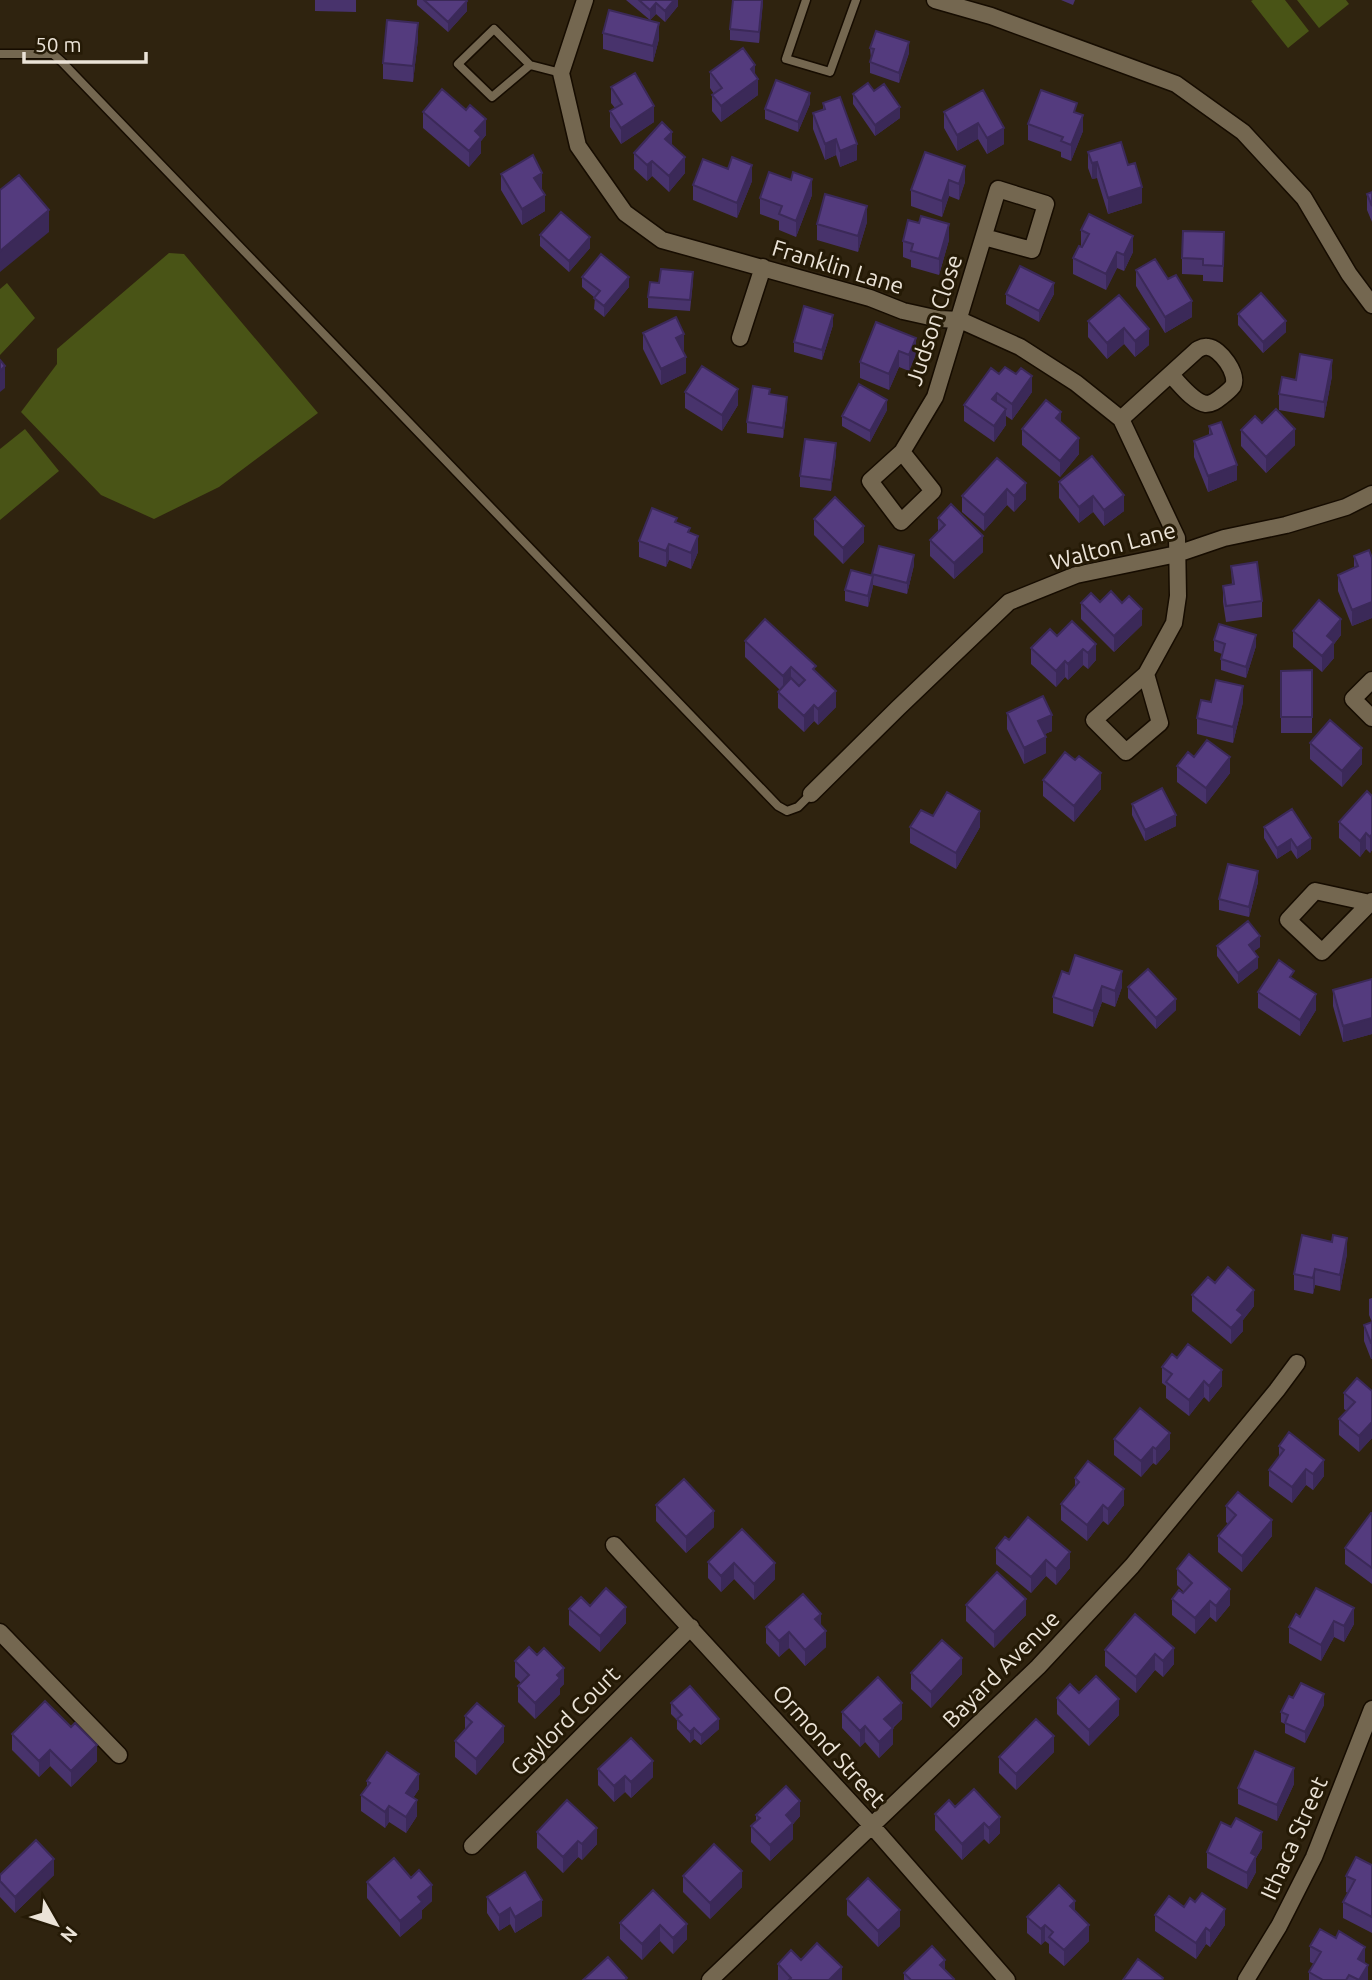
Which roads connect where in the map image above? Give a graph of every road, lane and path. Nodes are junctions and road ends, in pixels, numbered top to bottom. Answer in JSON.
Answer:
{"nodes":[{"id":1,"x":585,"y":0,"type":"edge"},
{"id":2,"x":806,"y":0,"type":"edge"},
{"id":3,"x":856,"y":0,"type":"edge"},
{"id":4,"x":935,"y":0,"type":"edge"},
{"id":5,"x":966,"y":4,"type":"edge"},
{"id":6,"x":0,"y":54,"type":"edge"},
{"id":7,"x":530,"y":65,"type":"junction"},
{"id":8,"x":561,"y":73,"type":"junction"},
{"id":9,"x":984,"y":237,"type":"dead end"},
{"id":10,"x":763,"y":267,"type":"junction"},
{"id":11,"x":1371,"y":300,"type":"edge"},
{"id":12,"x":960,"y":320,"type":"junction"},
{"id":13,"x":740,"y":338,"type":"dead end"},
{"id":14,"x":1171,"y":375,"type":"dead end"},
{"id":15,"x":1121,"y":419,"type":"junction"},
{"id":16,"x":902,"y":452,"type":"dead end"},
{"id":17,"x":1372,"y":494,"type":"edge"},
{"id":18,"x":1177,"y":546,"type":"junction"},
{"id":19,"x":1146,"y":674,"type":"junction"},
{"id":20,"x":1372,"y":680,"type":"edge"},
{"id":21,"x":1372,"y":718,"type":"edge"},
{"id":22,"x":811,"y":794,"type":"joint"},
{"id":23,"x":1371,"y":902,"type":"edge"},
{"id":24,"x":1297,"y":1363,"type":"dead end"},
{"id":25,"x":614,"y":1545,"type":"dead end"},
{"id":26,"x":691,"y":1627,"type":"junction"},
{"id":27,"x":0,"y":1632,"type":"edge"},
{"id":28,"x":1372,"y":1709,"type":"edge"},
{"id":29,"x":119,"y":1755,"type":"dead end"},
{"id":30,"x":873,"y":1827,"type":"junction"},
{"id":31,"x":472,"y":1846,"type":"dead end"},
{"id":32,"x":710,"y":1980,"type":"edge"},
{"id":33,"x":1007,"y":1980,"type":"edge"},
{"id":34,"x":1246,"y":1980,"type":"edge"}],
"edges":[{"from":1,"to":8,"type":"street"},
{"from":2,"to":3,"type":"lane"},
{"from":4,"to":5,"type":"street"},
{"from":5,"to":11,"type":"street"},
{"from":6,"to":22,"type":"lane"},
{"from":7,"to":7,"type":"lane"},
{"from":7,"to":8,"type":"lane"},
{"from":8,"to":10,"type":"street","name":"Franklin Lane"},
{"from":9,"to":12,"type":"street","name":"Judson Close"},
{"from":10,"to":12,"type":"street","name":"Franklin Lane"},
{"from":10,"to":13,"type":"street"},
{"from":12,"to":15,"type":"street","name":"Franklin Lane"},
{"from":12,"to":16,"type":"street","name":"Judson Close"},
{"from":14,"to":15,"type":"street"},
{"from":15,"to":18,"type":"street","name":"Franklin Lane"},
{"from":17,"to":18,"type":"street","name":"Walton Lane"},
{"from":18,"to":19,"type":"street"},
{"from":18,"to":22,"type":"street","name":"Walton Lane"},
{"from":19,"to":19,"type":"street"},
{"from":20,"to":21,"type":"street"},
{"from":23,"to":23,"type":"street"},
{"from":24,"to":30,"type":"street","name":"Bayard Avenue"},
{"from":25,"to":26,"type":"street","name":"Ormond Street"},
{"from":26,"to":30,"type":"street","name":"Ormond Street"},
{"from":26,"to":31,"type":"street","name":"Gaylord Court"},
{"from":27,"to":29,"type":"street"},
{"from":28,"to":34,"type":"street","name":"Ithaca Street"},
{"from":30,"to":32,"type":"street","name":"Bayard Avenue"},
{"from":30,"to":33,"type":"street","name":"Ormond Street"}]}
